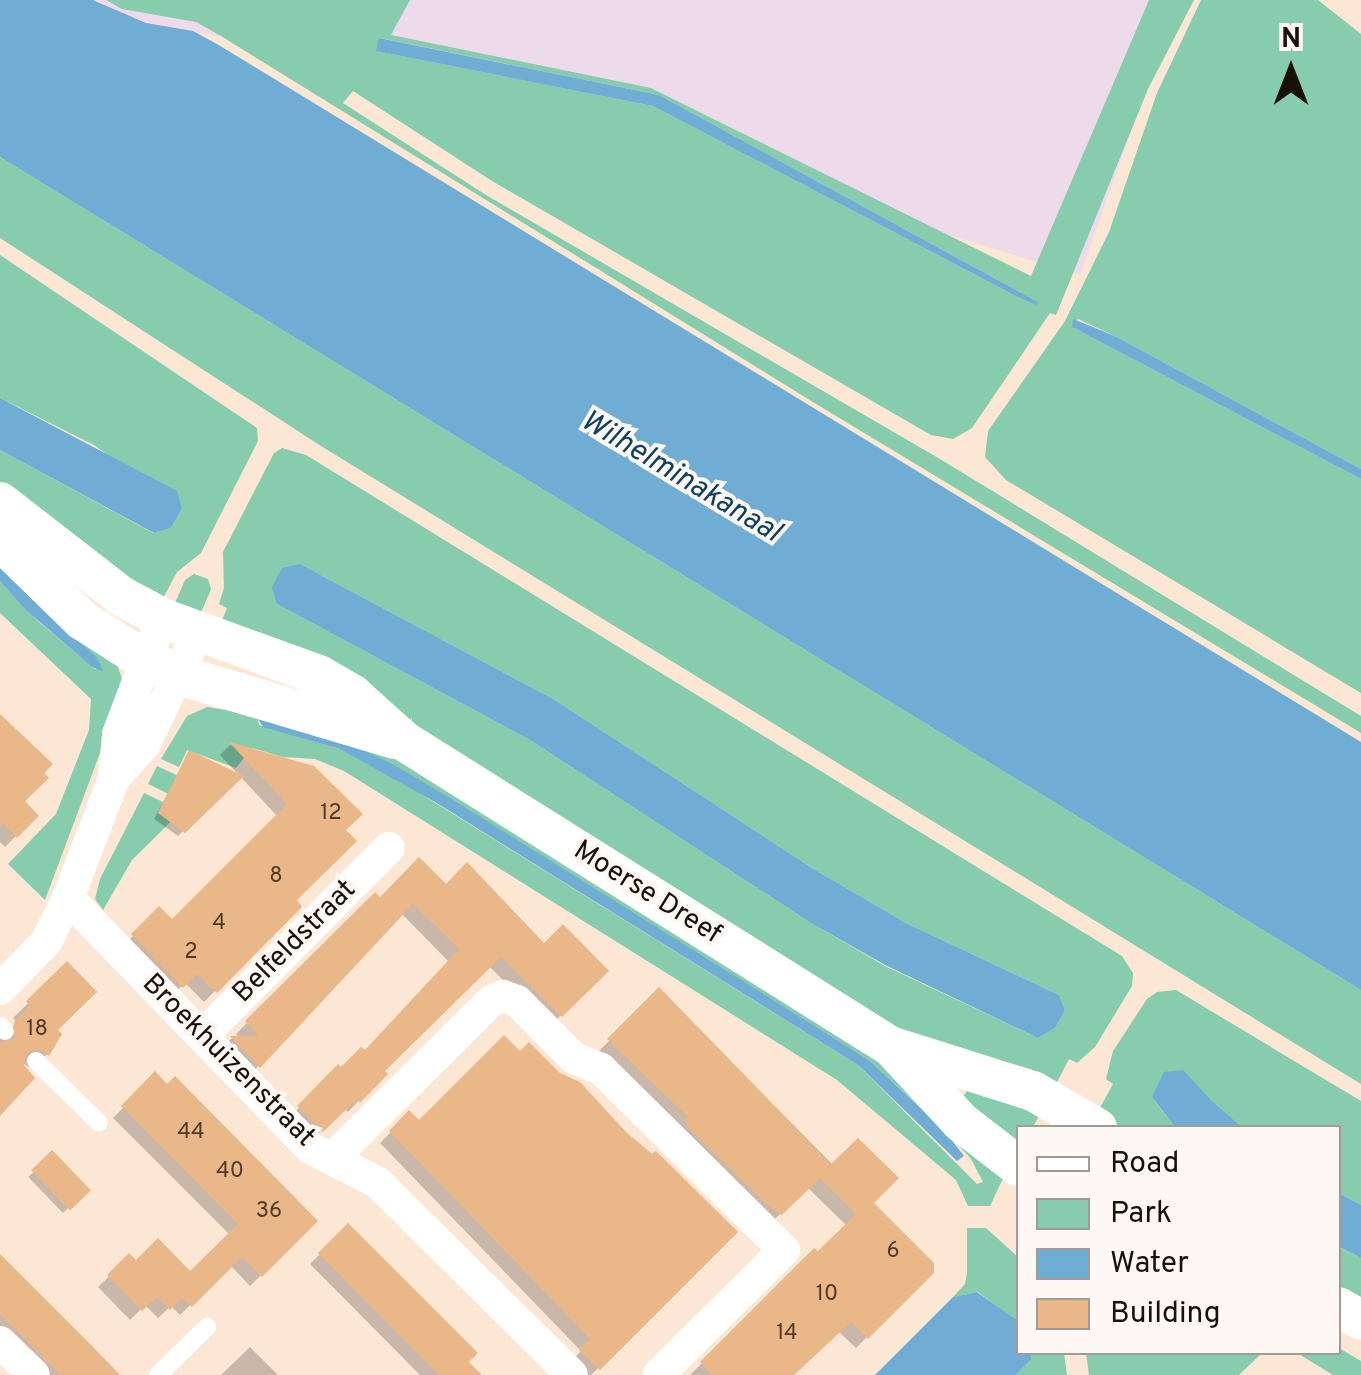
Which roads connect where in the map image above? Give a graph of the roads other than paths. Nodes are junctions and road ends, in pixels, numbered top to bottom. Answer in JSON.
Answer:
{"nodes":[{"id":1,"x":0,"y":502,"type":"edge"},
{"id":2,"x":0,"y":540,"type":"edge"},
{"id":3,"x":180,"y":626,"type":"junction"},
{"id":4,"x":160,"y":666,"type":"junction"},
{"id":5,"x":404,"y":741,"type":"junction"},
{"id":6,"x":388,"y":848,"type":"dead end"},
{"id":7,"x":68,"y":898,"type":"junction"},
{"id":8,"x":0,"y":988,"type":"edge"},
{"id":9,"x":202,"y":1036,"type":"junction"},
{"id":10,"x":890,"y":1046,"type":"junction"},
{"id":11,"x":36,"y":1061,"type":"dead end"},
{"id":12,"x":98,"y":1123,"type":"dead end"},
{"id":13,"x":1092,"y":1125,"type":"edge"},
{"id":14,"x":332,"y":1159,"type":"junction"},
{"id":15,"x":1016,"y":1164,"type":"edge"},
{"id":16,"x":207,"y":1326,"type":"dead end"},
{"id":17,"x":0,"y":1342,"type":"edge"},
{"id":18,"x":34,"y":1375,"type":"edge"},
{"id":19,"x":158,"y":1375,"type":"edge"},
{"id":20,"x":572,"y":1375,"type":"edge"},
{"id":21,"x":658,"y":1375,"type":"edge"}],
"edges":[{"from":1,"to":3,"type":"street","name":"Moerse Dreef"},
{"from":2,"to":4,"type":"street","name":"Moerse Dreef"},
{"from":3,"to":4,"type":"street"},
{"from":3,"to":5,"type":"street","name":"Moerse Dreef"},
{"from":4,"to":5,"type":"street","name":"Moerse Dreef"},
{"from":4,"to":7,"type":"street"},
{"from":5,"to":10,"type":"street","name":"Moerse Dreef"},
{"from":6,"to":9,"type":"street","name":"Belfeldstraat"},
{"from":7,"to":8,"type":"street"},
{"from":7,"to":9,"type":"street","name":"Broekhuizenstraat"},
{"from":9,"to":14,"type":"street","name":"Broekhuizenstraat"},
{"from":10,"to":13,"type":"street","name":"Moerse Dreef"},
{"from":10,"to":15,"type":"street","name":"Moerse Dreef"},
{"from":11,"to":12,"type":"lane"},
{"from":14,"to":20,"type":"street","name":"Broekhuizenstraat"},
{"from":14,"to":21,"type":"street"},
{"from":16,"to":19,"type":"lane"},
{"from":17,"to":18,"type":"street"}]}
